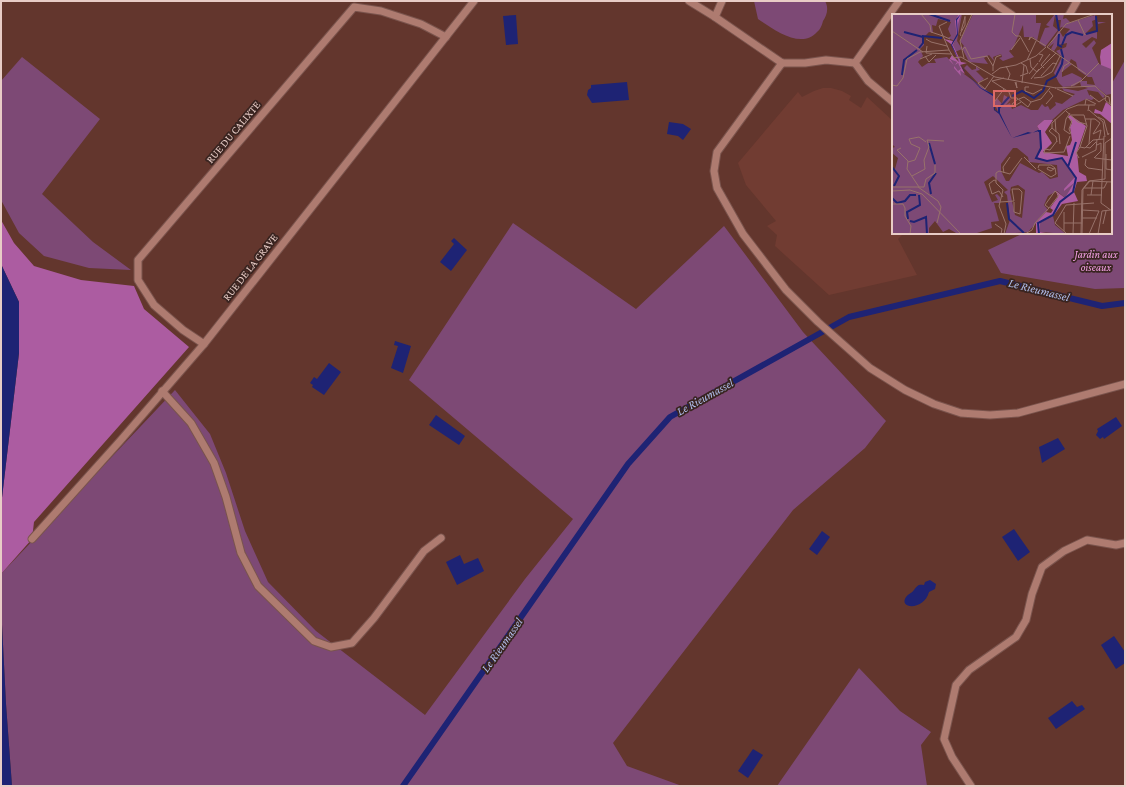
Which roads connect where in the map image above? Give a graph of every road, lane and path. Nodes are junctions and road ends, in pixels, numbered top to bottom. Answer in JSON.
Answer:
{"nodes":[{"id":1,"x":474,"y":1,"type":"edge"},
{"id":2,"x":689,"y":1,"type":"edge"},
{"id":3,"x":722,"y":1,"type":"edge"},
{"id":4,"x":899,"y":1,"type":"edge"},
{"id":5,"x":991,"y":1,"type":"edge"},
{"id":6,"x":1077,"y":1,"type":"edge"},
{"id":7,"x":1010,"y":14,"type":"edge"},
{"id":8,"x":1070,"y":14,"type":"edge"},
{"id":9,"x":715,"y":17,"type":"junction"},
{"id":10,"x":446,"y":37,"type":"junction"},
{"id":11,"x":782,"y":63,"type":"junction"},
{"id":12,"x":855,"y":63,"type":"junction"},
{"id":13,"x":892,"y":101,"type":"edge"},
{"id":14,"x":204,"y":344,"type":"junction"},
{"id":15,"x":1125,"y":384,"type":"edge"},
{"id":16,"x":162,"y":391,"type":"junction"},
{"id":17,"x":441,"y":538,"type":"dead end"},
{"id":18,"x":32,"y":539,"type":"dead end"},
{"id":19,"x":1125,"y":543,"type":"edge"},
{"id":20,"x":971,"y":786,"type":"edge"}],
"edges":[{"from":1,"to":10,"type":"street","name":"RUE DE LA GRAVE"},
{"from":2,"to":9,"type":"street"},
{"from":3,"to":9,"type":"street"},
{"from":4,"to":12,"type":"street"},
{"from":5,"to":7,"type":"street"},
{"from":6,"to":8,"type":"street"},
{"from":9,"to":11,"type":"street"},
{"from":10,"to":14,"type":"street","name":"RUE DE LA GRAVE"},
{"from":10,"to":14,"type":"street","name":"RUE DU CALIXTE"},
{"from":11,"to":12,"type":"street"},
{"from":11,"to":15,"type":"street"},
{"from":12,"to":13,"type":"street"},
{"from":14,"to":16,"type":"street","name":"RUE DE LA GRAVE"},
{"from":16,"to":17,"type":"street"},
{"from":16,"to":18,"type":"street","name":"RUE DE LA GRAVE"},
{"from":19,"to":20,"type":"street"}]}
